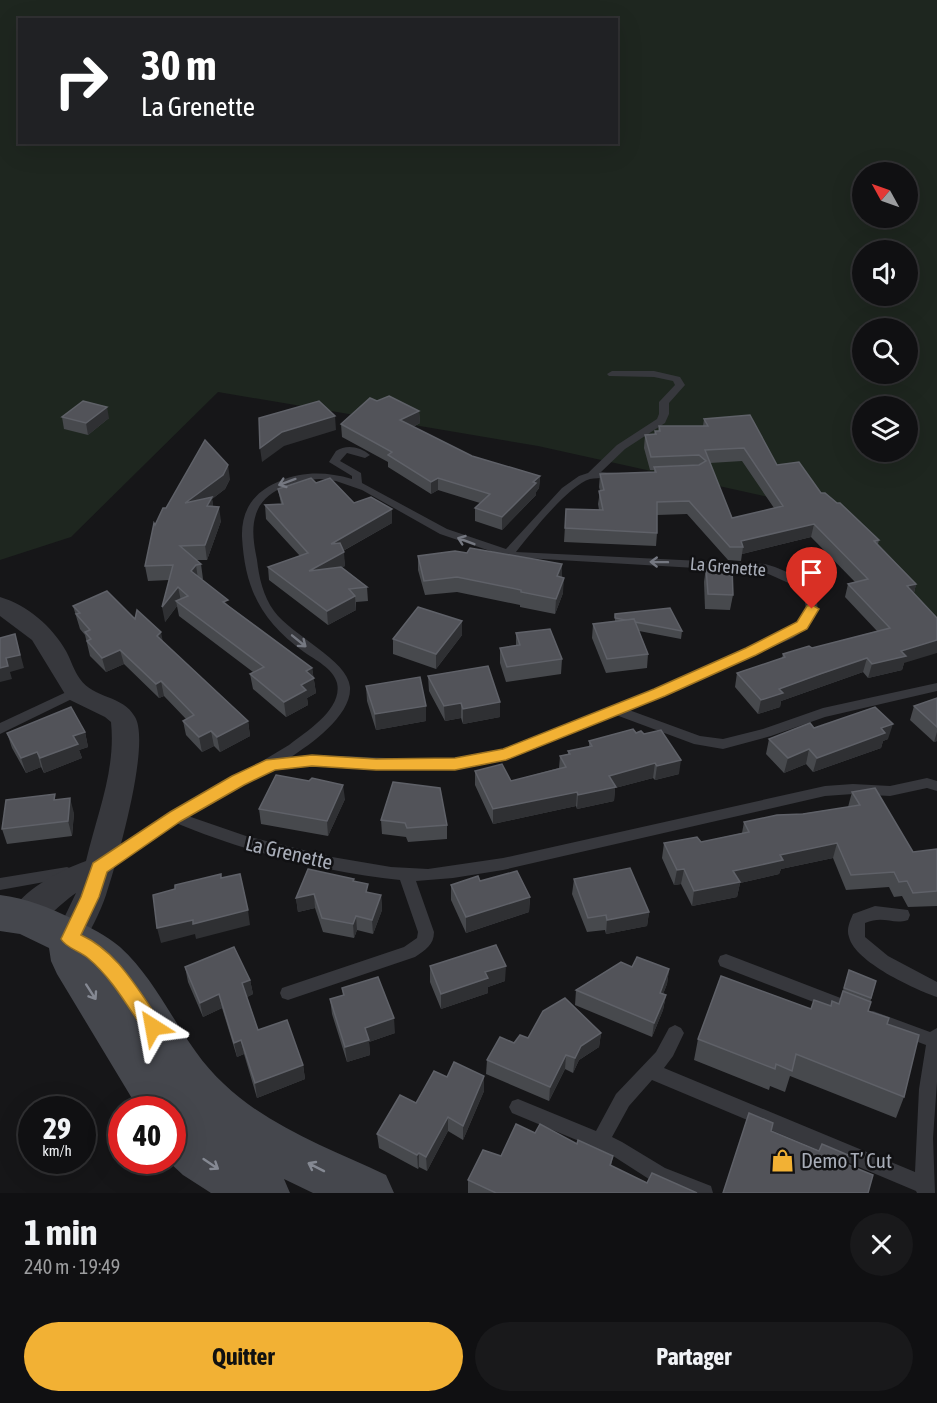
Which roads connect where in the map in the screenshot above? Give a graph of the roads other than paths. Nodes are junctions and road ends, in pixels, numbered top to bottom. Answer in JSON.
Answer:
{"nodes":[{"id":1,"x":612,"y":374,"type":"dead end"},
{"id":2,"x":365,"y":455,"type":"dead end"},
{"id":3,"x":629,"y":475,"type":"edge"},
{"id":4,"x":591,"y":476,"type":"junction"},
{"id":5,"x":357,"y":484,"type":"junction"},
{"id":6,"x":508,"y":554,"type":"junction"},
{"id":7,"x":0,"y":605,"type":"edge"},
{"id":8,"x":937,"y":687,"type":"edge"},
{"id":9,"x":75,"y":692,"type":"junction"},
{"id":10,"x":615,"y":710,"type":"junction"},
{"id":11,"x":0,"y":729,"type":"edge"},
{"id":12,"x":272,"y":764,"type":"junction"},
{"id":13,"x":937,"y":786,"type":"edge"},
{"id":14,"x":176,"y":817,"type":"junction"},
{"id":15,"x":99,"y":868,"type":"junction"},
{"id":16,"x":406,"y":874,"type":"junction"},
{"id":17,"x":0,"y":884,"type":"edge"},
{"id":18,"x":12,"y":915,"type":"edge"},
{"id":19,"x":902,"y":915,"type":"dead end"},
{"id":20,"x":70,"y":939,"type":"junction"},
{"id":21,"x":726,"y":961,"type":"dead end"},
{"id":22,"x":937,"y":990,"type":"edge"},
{"id":23,"x":288,"y":993,"type":"dead end"},
{"id":24,"x":675,"y":1033,"type":"dead end"},
{"id":25,"x":936,"y":1039,"type":"edge"},
{"id":26,"x":650,"y":1071,"type":"junction"},
{"id":27,"x":157,"y":1096,"type":"edge"},
{"id":28,"x":518,"y":1107,"type":"dead end"},
{"id":29,"x":601,"y":1141,"type":"junction"},
{"id":30,"x":186,"y":1144,"type":"edge"},
{"id":31,"x":925,"y":1189,"type":"edge"},
{"id":32,"x":264,"y":1193,"type":"edge"},
{"id":33,"x":368,"y":1193,"type":"edge"},
{"id":34,"x":704,"y":1193,"type":"edge"}],
"edges":[{"from":1,"to":4,"type":"lane"},
{"from":2,"to":5,"type":"lane","name":"La Grenette"},
{"from":3,"to":4,"type":"lane"},
{"from":4,"to":6,"type":"lane"},
{"from":6,"to":5,"type":"lane","name":"La Grenette","one_way":true},
{"from":5,"to":12,"type":"lane","name":"La Grenette","one_way":true},
{"from":10,"to":6,"type":"lane","name":"La Grenette","one_way":true},
{"from":7,"to":9,"type":"street"},
{"from":8,"to":10,"type":"lane"},
{"from":9,"to":11,"type":"lane"},
{"from":9,"to":15,"type":"street"},
{"from":10,"to":12,"type":"lane","name":"La Grenette"},
{"from":12,"to":14,"type":"lane","name":"La Grenette"},
{"from":13,"to":16,"type":"lane","name":"La Grenette"},
{"from":14,"to":15,"type":"lane","name":"La Grenette"},
{"from":14,"to":16,"type":"lane","name":"La Grenette"},
{"from":15,"to":17,"type":"lane","name":"La Grenette"},
{"from":15,"to":18,"type":"street","name":"La Grenette"},
{"from":15,"to":20,"type":"street"},
{"from":16,"to":23,"type":"lane"},
{"from":18,"to":20,"type":"street"},
{"from":19,"to":22,"type":"lane"},
{"from":20,"to":27,"type":"street","one_way":true},
{"from":33,"to":20,"type":"street","one_way":true},
{"from":21,"to":25,"type":"lane"},
{"from":24,"to":26,"type":"lane"},
{"from":25,"to":31,"type":"lane"},
{"from":26,"to":29,"type":"lane"},
{"from":26,"to":31,"type":"lane"},
{"from":28,"to":29,"type":"lane"},
{"from":29,"to":34,"type":"lane"},
{"from":30,"to":32,"type":"street","one_way":true}]}
